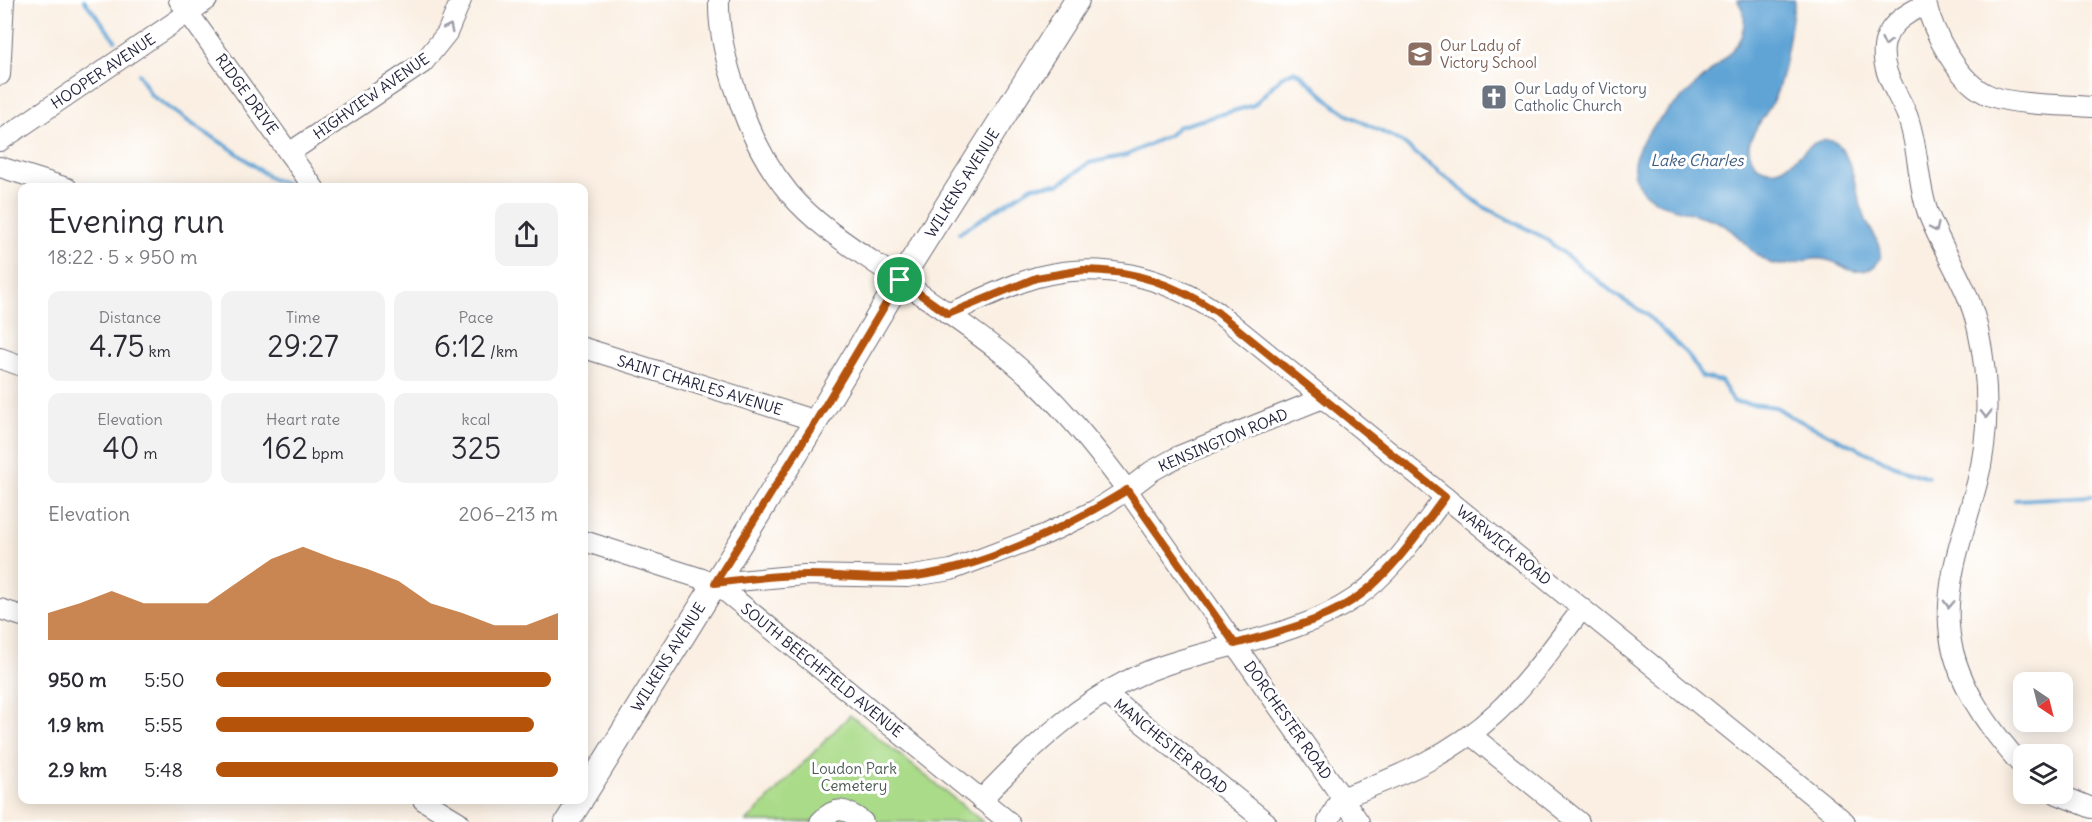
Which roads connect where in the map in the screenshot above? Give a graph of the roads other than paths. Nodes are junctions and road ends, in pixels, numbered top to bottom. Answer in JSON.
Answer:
{"nodes":[{"id":1,"x":4,"y":0,"type":"edge"},
{"id":2,"x":207,"y":0,"type":"edge"},
{"id":3,"x":460,"y":0,"type":"edge"},
{"id":4,"x":719,"y":0,"type":"edge"},
{"id":5,"x":1077,"y":0,"type":"edge"},
{"id":6,"x":1926,"y":2,"type":"edge"},
{"id":7,"x":184,"y":6,"type":"edge"},
{"id":8,"x":0,"y":75,"type":"edge"},
{"id":9,"x":2092,"y":107,"type":"edge"},
{"id":10,"x":0,"y":141,"type":"edge"},
{"id":11,"x":290,"y":153,"type":"junction"},
{"id":12,"x":0,"y":167,"type":"edge"},
{"id":13,"x":51,"y":183,"type":"edge"},
{"id":14,"x":311,"y":183,"type":"edge"},
{"id":15,"x":900,"y":280,"type":"junction"},
{"id":16,"x":948,"y":314,"type":"junction"},
{"id":17,"x":588,"y":349,"type":"edge"},
{"id":18,"x":0,"y":358,"type":"edge"},
{"id":19,"x":18,"y":365,"type":"edge"},
{"id":20,"x":1323,"y":398,"type":"junction"},
{"id":21,"x":816,"y":421,"type":"junction"},
{"id":22,"x":1127,"y":490,"type":"junction"},
{"id":23,"x":1445,"y":497,"type":"junction"},
{"id":24,"x":588,"y":542,"type":"edge"},
{"id":25,"x":715,"y":583,"type":"junction"},
{"id":26,"x":0,"y":609,"type":"edge"},
{"id":27,"x":1582,"y":609,"type":"junction"},
{"id":28,"x":18,"y":615,"type":"edge"},
{"id":29,"x":1235,"y":644,"type":"junction"},
{"id":30,"x":1105,"y":693,"type":"junction"},
{"id":31,"x":1471,"y":735,"type":"junction"},
{"id":32,"x":2013,"y":756,"type":"edge"},
{"id":33,"x":588,"y":789,"type":"edge"},
{"id":34,"x":1341,"y":798,"type":"junction"},
{"id":35,"x":981,"y":800,"type":"junction"},
{"id":36,"x":2073,"y":800,"type":"edge"},
{"id":37,"x":434,"y":804,"type":"edge"},
{"id":38,"x":578,"y":804,"type":"edge"},
{"id":39,"x":2092,"y":808,"type":"edge"},
{"id":40,"x":459,"y":822,"type":"edge"},
{"id":41,"x":567,"y":822,"type":"edge"},
{"id":42,"x":820,"y":822,"type":"edge"},
{"id":43,"x":863,"y":822,"type":"edge"},
{"id":44,"x":1009,"y":822,"type":"edge"},
{"id":45,"x":1266,"y":822,"type":"edge"},
{"id":46,"x":1328,"y":822,"type":"edge"},
{"id":47,"x":1359,"y":822,"type":"edge"},
{"id":48,"x":1579,"y":822,"type":"edge"},
{"id":49,"x":1845,"y":822,"type":"edge"}],
"edges":[{"from":1,"to":8,"type":"street"},
{"from":2,"to":7,"type":"street","name":"HOOPER AVENUE"},
{"from":11,"to":3,"type":"street","name":"HIGHVIEW AVENUE","one_way":true},
{"from":4,"to":15,"type":"street","name":"DORCHESTER ROAD"},
{"from":5,"to":15,"type":"main road","name":"WILKENS AVENUE"},
{"from":6,"to":9,"type":"street"},
{"from":6,"to":32,"type":"street","one_way":true},
{"from":7,"to":10,"type":"street","name":"HOOPER AVENUE"},
{"from":7,"to":11,"type":"street","name":"RIDGE DRIVE"},
{"from":11,"to":14,"type":"street","name":"RIDGE DRIVE"},
{"from":12,"to":13,"type":"street"},
{"from":15,"to":16,"type":"street","name":"DORCHESTER ROAD"},
{"from":15,"to":21,"type":"main road","name":"WILKENS AVENUE"},
{"from":16,"to":20,"type":"street","name":"WARWICK ROAD"},
{"from":16,"to":22,"type":"street","name":"DORCHESTER ROAD"},
{"from":17,"to":21,"type":"street","name":"SAINT CHARLES AVENUE"},
{"from":18,"to":19,"type":"street"},
{"from":20,"to":22,"type":"street","name":"KENSINGTON ROAD"},
{"from":20,"to":23,"type":"street","name":"WARWICK ROAD"},
{"from":21,"to":25,"type":"main road","name":"WILKENS AVENUE"},
{"from":22,"to":25,"type":"street","name":"KENSINGTON ROAD"},
{"from":22,"to":29,"type":"street","name":"DORCHESTER ROAD"},
{"from":23,"to":27,"type":"street","name":"WARWICK ROAD"},
{"from":23,"to":29,"type":"street"},
{"from":24,"to":25,"type":"street","name":"SOUTH BEECHFIELD AVENUE"},
{"from":25,"to":33,"type":"main road","name":"WILKENS AVENUE"},
{"from":25,"to":35,"type":"street","name":"SOUTH BEECHFIELD AVENUE"},
{"from":26,"to":28,"type":"street"},
{"from":27,"to":31,"type":"street"},
{"from":27,"to":49,"type":"street","name":"WARWICK ROAD"},
{"from":29,"to":30,"type":"street"},
{"from":29,"to":34,"type":"street","name":"DORCHESTER ROAD"},
{"from":30,"to":35,"type":"street"},
{"from":30,"to":45,"type":"street","name":"MANCHESTER ROAD"},
{"from":31,"to":34,"type":"street"},
{"from":31,"to":48,"type":"street"},
{"from":34,"to":46,"type":"street"},
{"from":34,"to":47,"type":"street","name":"DORCHESTER ROAD"},
{"from":35,"to":44,"type":"street","name":"SOUTH BEECHFIELD AVENUE"},
{"from":36,"to":39,"type":"street"},
{"from":37,"to":40,"type":"street"},
{"from":38,"to":41,"type":"main road"},
{"from":42,"to":43,"type":"street"}]}
